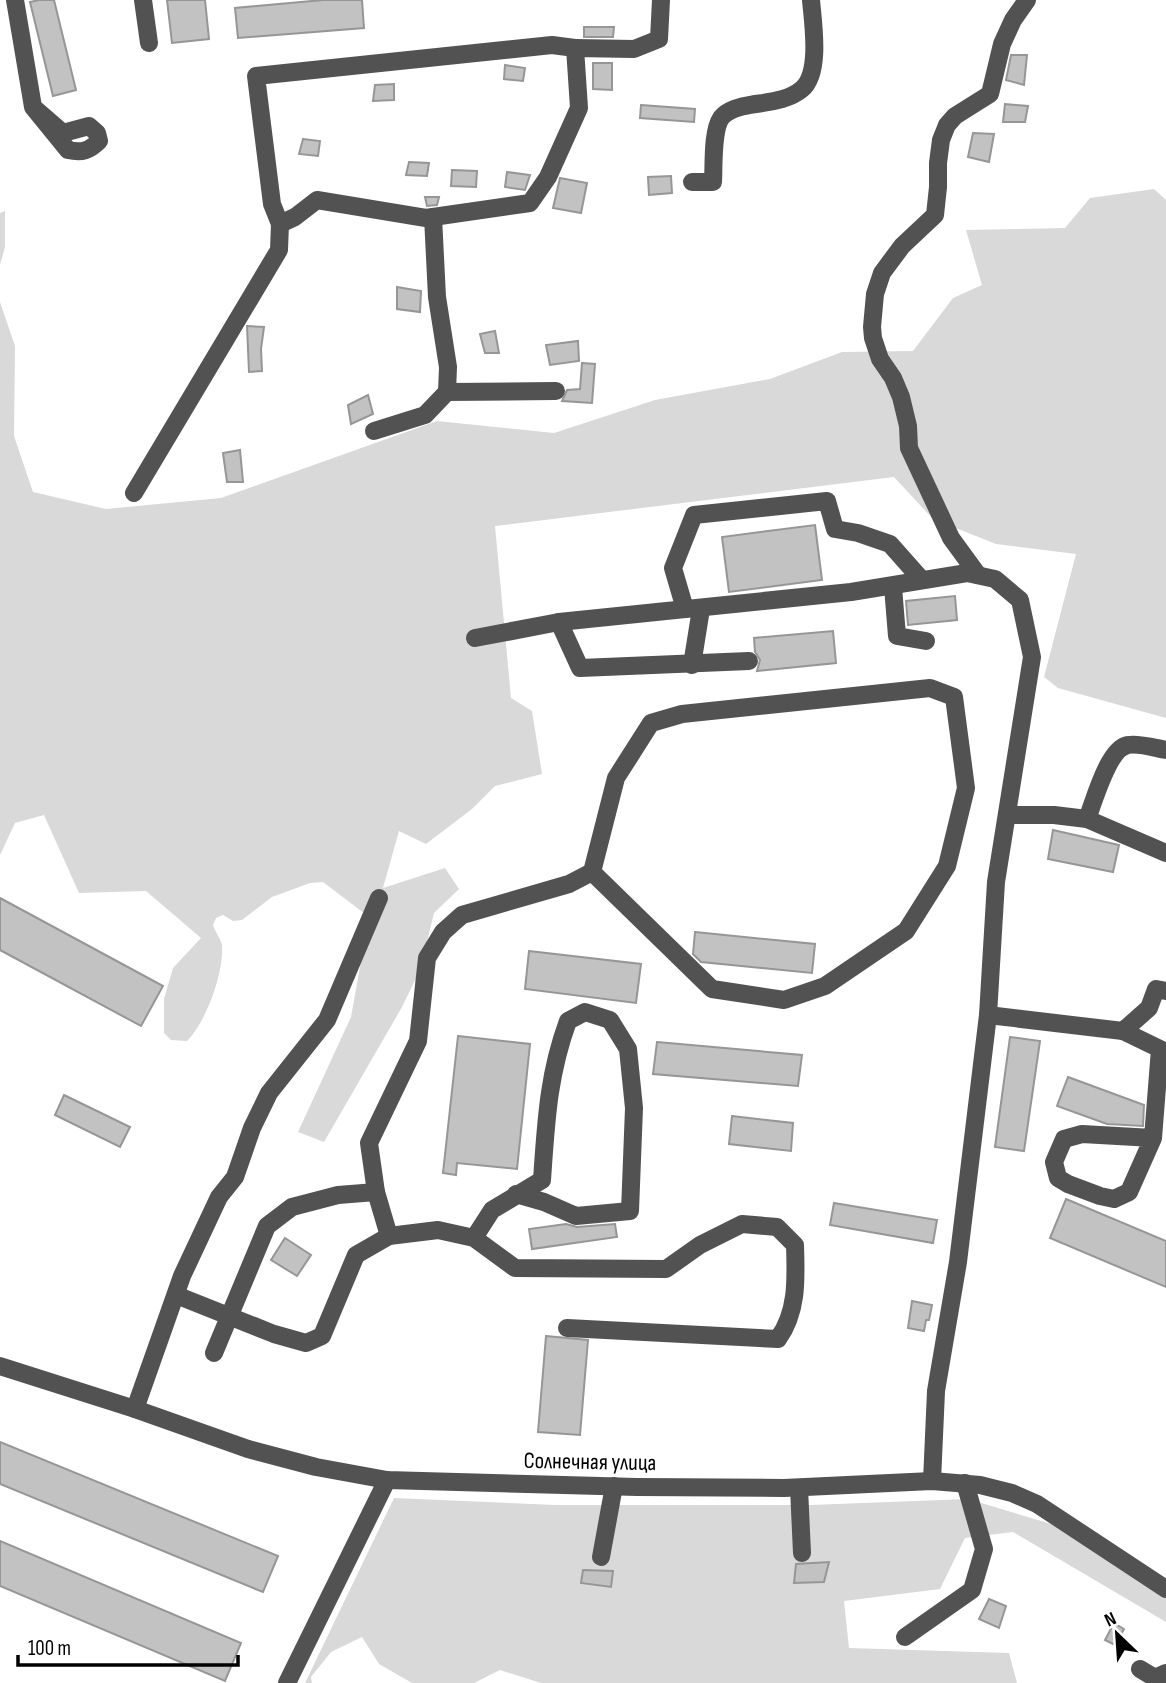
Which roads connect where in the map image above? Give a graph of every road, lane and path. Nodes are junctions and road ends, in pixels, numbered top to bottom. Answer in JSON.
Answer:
{"nodes":[{"id":1,"x":15,"y":0,"type":"edge"},
{"id":2,"x":143,"y":0,"type":"edge"},
{"id":3,"x":661,"y":0,"type":"edge"},
{"id":4,"x":811,"y":0,"type":"edge"},
{"id":5,"x":1027,"y":0,"type":"edge"},
{"id":6,"x":149,"y":43,"type":"dead end"},
{"id":7,"x":575,"y":48,"type":"junction"},
{"id":8,"x":33,"y":107,"type":"dead end"},
{"id":9,"x":692,"y":182,"type":"dead end"},
{"id":10,"x":433,"y":217,"type":"junction"},
{"id":11,"x":280,"y":224,"type":"junction"},
{"id":12,"x":556,"y":391,"type":"dead end"},
{"id":13,"x":447,"y":392,"type":"junction"},
{"id":14,"x":374,"y":431,"type":"dead end"},
{"id":15,"x":134,"y":493,"type":"dead end"},
{"id":16,"x":978,"y":575,"type":"junction"},
{"id":17,"x":921,"y":579,"type":"junction"},
{"id":18,"x":893,"y":587,"type":"junction"},
{"id":19,"x":693,"y":609,"type":"junction"},
{"id":20,"x":559,"y":622,"type":"junction"},
{"id":21,"x":475,"y":638,"type":"dead end"},
{"id":22,"x":926,"y":641,"type":"dead end"},
{"id":23,"x":750,"y":662,"type":"dead end"},
{"id":24,"x":692,"y":665,"type":"junction"},
{"id":25,"x":1166,"y":750,"type":"edge"},
{"id":26,"x":1007,"y":815,"type":"junction"},
{"id":27,"x":1087,"y":819,"type":"junction"},
{"id":28,"x":1166,"y":853,"type":"edge"},
{"id":29,"x":592,"y":872,"type":"junction"},
{"id":30,"x":379,"y":898,"type":"dead end"},
{"id":31,"x":1166,"y":991,"type":"edge"},
{"id":32,"x":988,"y":1014,"type":"junction"},
{"id":33,"x":1123,"y":1031,"type":"junction"},
{"id":34,"x":1163,"y":1051,"type":"edge"},
{"id":35,"x":1153,"y":1138,"type":"junction"},
{"id":36,"x":376,"y":1192,"type":"junction"},
{"id":37,"x":516,"y":1194,"type":"junction"},
{"id":38,"x":389,"y":1236,"type":"junction"},
{"id":39,"x":474,"y":1238,"type":"junction"},
{"id":40,"x":176,"y":1295,"type":"junction"},
{"id":41,"x":230,"y":1316,"type":"junction"},
{"id":42,"x":567,"y":1328,"type":"dead end"},
{"id":43,"x":214,"y":1353,"type":"dead end"},
{"id":44,"x":0,"y":1366,"type":"edge"},
{"id":45,"x":135,"y":1409,"type":"junction"},
{"id":46,"x":387,"y":1480,"type":"junction"},
{"id":47,"x":932,"y":1481,"type":"junction"},
{"id":48,"x":965,"y":1483,"type":"junction"},
{"id":49,"x":614,"y":1486,"type":"junction"},
{"id":50,"x":799,"y":1488,"type":"junction"},
{"id":51,"x":802,"y":1553,"type":"dead end"},
{"id":52,"x":601,"y":1557,"type":"dead end"},
{"id":53,"x":1166,"y":1589,"type":"edge"},
{"id":54,"x":905,"y":1637,"type":"dead end"},
{"id":55,"x":1140,"y":1669,"type":"dead end"},
{"id":56,"x":1166,"y":1673,"type":"edge"},
{"id":57,"x":287,"y":1683,"type":"edge"}],
"edges":[{"from":1,"to":8,"type":"street"},
{"from":2,"to":6,"type":"street"},
{"from":3,"to":7,"type":"street"},
{"from":4,"to":9,"type":"street"},
{"from":5,"to":16,"type":"street"},
{"from":7,"to":10,"type":"street"},
{"from":7,"to":11,"type":"street"},
{"from":10,"to":11,"type":"street"},
{"from":10,"to":13,"type":"street"},
{"from":11,"to":15,"type":"street"},
{"from":12,"to":13,"type":"street"},
{"from":13,"to":14,"type":"street"},
{"from":16,"to":17,"type":"street"},
{"from":16,"to":26,"type":"street"},
{"from":17,"to":18,"type":"street"},
{"from":17,"to":19,"type":"street"},
{"from":18,"to":19,"type":"street"},
{"from":18,"to":22,"type":"street"},
{"from":19,"to":20,"type":"street"},
{"from":19,"to":24,"type":"street"},
{"from":20,"to":21,"type":"street"},
{"from":20,"to":24,"type":"street"},
{"from":23,"to":24,"type":"street"},
{"from":25,"to":27,"type":"street"},
{"from":26,"to":27,"type":"street"},
{"from":26,"to":32,"type":"street"},
{"from":27,"to":28,"type":"street"},
{"from":29,"to":29,"type":"street"},
{"from":29,"to":36,"type":"street"},
{"from":30,"to":40,"type":"street"},
{"from":31,"to":33,"type":"street"},
{"from":32,"to":33,"type":"street"},
{"from":32,"to":47,"type":"street"},
{"from":33,"to":34,"type":"street"},
{"from":34,"to":35,"type":"street"},
{"from":35,"to":35,"type":"street"},
{"from":36,"to":38,"type":"street"},
{"from":36,"to":41,"type":"street"},
{"from":37,"to":37,"type":"street"},
{"from":37,"to":39,"type":"street"},
{"from":38,"to":39,"type":"street"},
{"from":38,"to":41,"type":"street"},
{"from":39,"to":42,"type":"street"},
{"from":40,"to":41,"type":"street"},
{"from":40,"to":45,"type":"street"},
{"from":41,"to":43,"type":"street"},
{"from":44,"to":45,"type":"street","name":"Солнечная улица"},
{"from":45,"to":46,"type":"street","name":"Солнечная улица"},
{"from":46,"to":49,"type":"street","name":"Солнечная улица"},
{"from":46,"to":57,"type":"street"},
{"from":47,"to":48,"type":"street","name":"Солнечная улица"},
{"from":47,"to":50,"type":"street","name":"Солнечная улица"},
{"from":48,"to":53,"type":"street","name":"Солнечная улица"},
{"from":48,"to":54,"type":"street"},
{"from":49,"to":50,"type":"street","name":"Солнечная улица"},
{"from":49,"to":52,"type":"street"},
{"from":50,"to":51,"type":"street"},
{"from":55,"to":56,"type":"street"}]}
